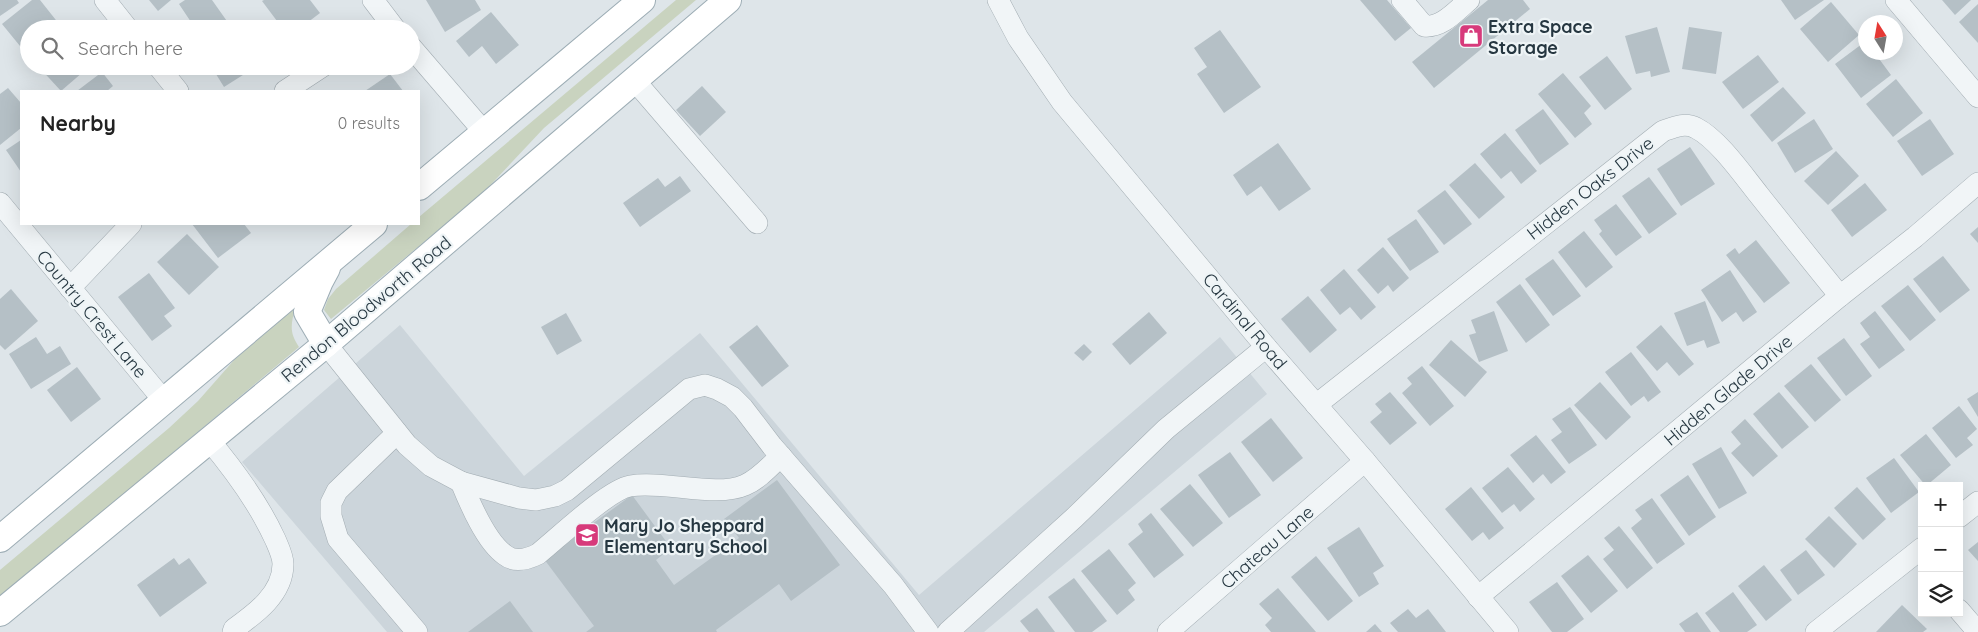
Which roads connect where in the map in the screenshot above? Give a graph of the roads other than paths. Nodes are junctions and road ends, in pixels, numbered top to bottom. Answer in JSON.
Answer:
{"nodes":[{"id":1,"x":105,"y":0,"type":"edge"},
{"id":2,"x":373,"y":0,"type":"edge"},
{"id":3,"x":642,"y":0,"type":"edge"},
{"id":4,"x":728,"y":0,"type":"edge"},
{"id":5,"x":998,"y":0,"type":"edge"},
{"id":6,"x":1402,"y":0,"type":"edge"},
{"id":7,"x":1469,"y":0,"type":"edge"},
{"id":8,"x":1896,"y":0,"type":"edge"},
{"id":9,"x":121,"y":20,"type":"edge"},
{"id":10,"x":385,"y":20,"type":"edge"},
{"id":11,"x":420,"y":57,"type":"edge"},
{"id":12,"x":165,"y":75,"type":"edge"},
{"id":13,"x":309,"y":75,"type":"edge"},
{"id":14,"x":635,"y":81,"type":"junction"},
{"id":15,"x":177,"y":90,"type":"edge"},
{"id":16,"x":287,"y":90,"type":"edge"},
{"id":17,"x":1978,"y":97,"type":"edge"},
{"id":18,"x":485,"y":132,"type":"junction"},
{"id":19,"x":1978,"y":183,"type":"edge"},
{"id":20,"x":420,"y":186,"type":"edge"},
{"id":21,"x":0,"y":203,"type":"edge"},
{"id":22,"x":757,"y":223,"type":"dead end"},
{"id":23,"x":131,"y":225,"type":"edge"},
{"id":24,"x":373,"y":225,"type":"edge"},
{"id":25,"x":334,"y":257,"type":"junction"},
{"id":26,"x":70,"y":288,"type":"junction"},
{"id":27,"x":1840,"y":296,"type":"junction"},
{"id":28,"x":326,"y":344,"type":"junction"},
{"id":29,"x":1266,"y":347,"type":"junction"},
{"id":30,"x":165,"y":402,"type":"junction"},
{"id":31,"x":1316,"y":405,"type":"junction"},
{"id":32,"x":398,"y":433,"type":"junction"},
{"id":33,"x":209,"y":440,"type":"junction"},
{"id":34,"x":781,"y":456,"type":"junction"},
{"id":35,"x":1365,"y":461,"type":"junction"},
{"id":36,"x":461,"y":482,"type":"junction"},
{"id":37,"x":1978,"y":502,"type":"edge"},
{"id":38,"x":1963,"y":514,"type":"edge"},
{"id":39,"x":0,"y":540,"type":"edge"},
{"id":40,"x":1918,"y":557,"type":"edge"},
{"id":41,"x":1478,"y":597,"type":"junction"},
{"id":42,"x":0,"y":613,"type":"edge"},
{"id":43,"x":1963,"y":615,"type":"edge"},
{"id":44,"x":233,"y":632,"type":"edge"},
{"id":45,"x":417,"y":632,"type":"edge"},
{"id":46,"x":928,"y":632,"type":"edge"},
{"id":47,"x":948,"y":632,"type":"edge"},
{"id":48,"x":1168,"y":632,"type":"edge"},
{"id":49,"x":1508,"y":632,"type":"edge"},
{"id":50,"x":1816,"y":632,"type":"edge"},
{"id":51,"x":1978,"y":632,"type":"edge"}],
"edges":[{"from":1,"to":9,"type":"street"},
{"from":2,"to":10,"type":"street"},
{"from":3,"to":18,"type":"main road"},
{"from":4,"to":14,"type":"main road","name":"Rendon Bloodworth Road"},
{"from":5,"to":29,"type":"street","name":"Cardinal Road"},
{"from":6,"to":7,"type":"street"},
{"from":8,"to":17,"type":"street"},
{"from":11,"to":18,"type":"street"},
{"from":12,"to":15,"type":"street"},
{"from":13,"to":16,"type":"street"},
{"from":14,"to":22,"type":"street"},
{"from":14,"to":28,"type":"main road","name":"Rendon Bloodworth Road"},
{"from":18,"to":20,"type":"main road"},
{"from":19,"to":27,"type":"street","name":"Hidden Glade Drive"},
{"from":21,"to":26,"type":"street","name":"Country Crest Lane"},
{"from":23,"to":26,"type":"street"},
{"from":24,"to":25,"type":"main road"},
{"from":25,"to":28,"type":"main road"},
{"from":25,"to":30,"type":"main road"},
{"from":26,"to":30,"type":"street","name":"Country Crest Lane"},
{"from":27,"to":31,"type":"street","name":"Hidden Oaks Drive"},
{"from":27,"to":41,"type":"street","name":"Hidden Glade Drive"},
{"from":28,"to":32,"type":"street"},
{"from":28,"to":33,"type":"main road","name":"Rendon Bloodworth Road"},
{"from":29,"to":31,"type":"street","name":"Cardinal Road"},
{"from":29,"to":47,"type":"street"},
{"from":30,"to":39,"type":"main road"},
{"from":31,"to":35,"type":"street","name":"Cardinal Road"},
{"from":32,"to":36,"type":"street"},
{"from":32,"to":45,"type":"street"},
{"from":33,"to":42,"type":"main road","name":"Rendon Bloodworth Road"},
{"from":33,"to":44,"type":"street"},
{"from":34,"to":36,"type":"street"},
{"from":34,"to":36,"type":"street"},
{"from":34,"to":46,"type":"street"},
{"from":35,"to":41,"type":"street","name":"Cardinal Road"},
{"from":35,"to":48,"type":"street","name":"Chateau Lane"},
{"from":37,"to":38,"type":"street"},
{"from":40,"to":50,"type":"street"},
{"from":41,"to":49,"type":"street","name":"Cardinal Road"},
{"from":43,"to":51,"type":"street"}]}
